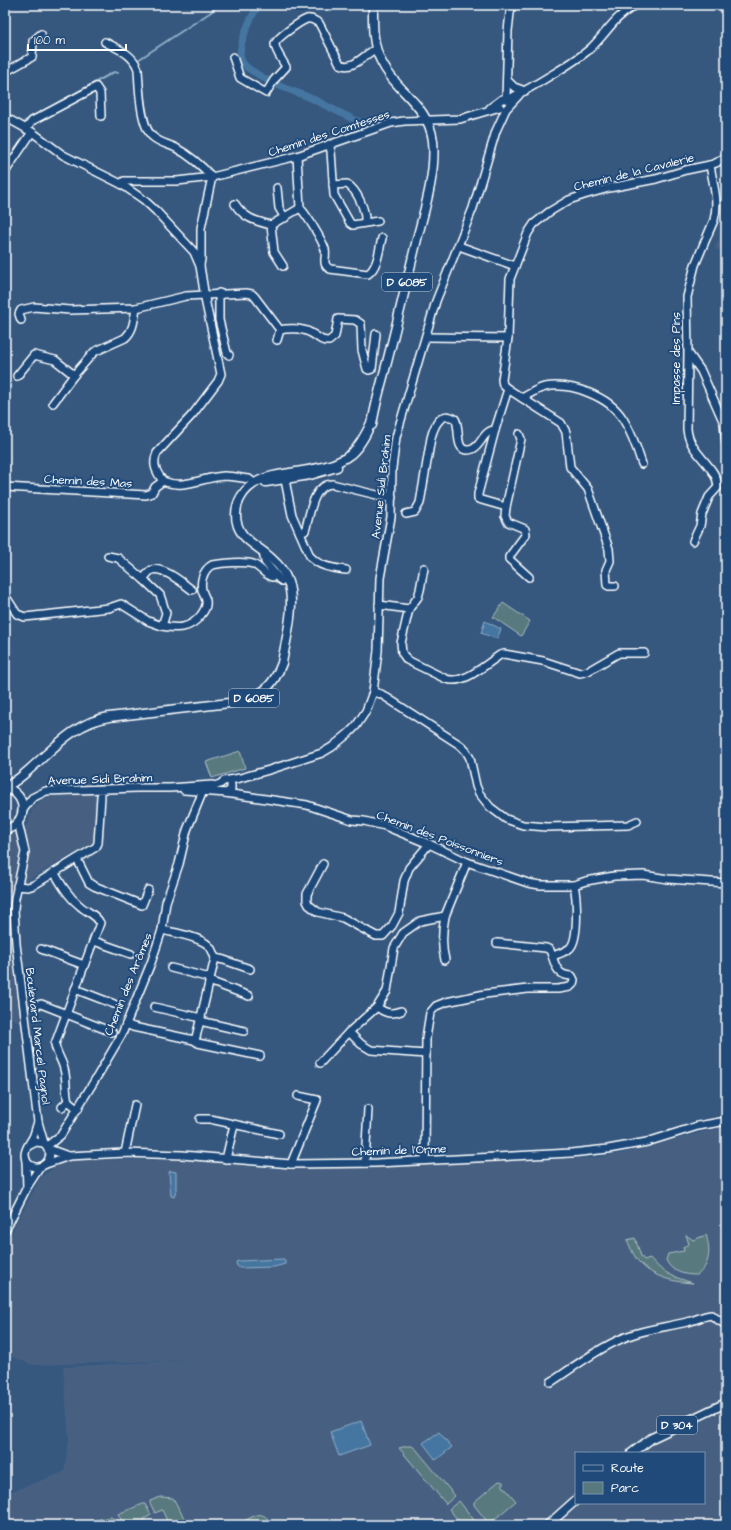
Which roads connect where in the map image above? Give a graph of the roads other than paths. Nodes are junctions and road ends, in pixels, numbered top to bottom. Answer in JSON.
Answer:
{"nodes":[{"id":1,"x":373,"y":5,"type":"edge"},
{"id":2,"x":512,"y":5,"type":"edge"},
{"id":3,"x":636,"y":5,"type":"edge"},
{"id":4,"x":41,"y":34,"type":"dead end"},
{"id":5,"x":105,"y":42,"type":"dead end"},
{"id":6,"x":376,"y":49,"type":"junction"},
{"id":7,"x":233,"y":58,"type":"dead end"},
{"id":8,"x":5,"y":72,"type":"edge"},
{"id":9,"x":507,"y":81,"type":"junction"},
{"id":10,"x":522,"y":93,"type":"junction"},
{"id":11,"x":504,"y":104,"type":"junction"},
{"id":12,"x":101,"y":116,"type":"dead end"},
{"id":13,"x":5,"y":117,"type":"edge"},
{"id":14,"x":470,"y":117,"type":"junction"},
{"id":15,"x":499,"y":118,"type":"junction"},
{"id":16,"x":427,"y":120,"type":"junction"},
{"id":17,"x":29,"y":130,"type":"junction"},
{"id":18,"x":496,"y":131,"type":"junction"},
{"id":19,"x":329,"y":144,"type":"junction"},
{"id":20,"x":298,"y":156,"type":"junction"},
{"id":21,"x":726,"y":157,"type":"edge"},
{"id":22,"x":710,"y":165,"type":"junction"},
{"id":23,"x":5,"y":172,"type":"edge"},
{"id":24,"x":212,"y":177,"type":"junction"},
{"id":25,"x":120,"y":184,"type":"junction"},
{"id":26,"x":333,"y":185,"type":"junction"},
{"id":27,"x":277,"y":188,"type":"dead end"},
{"id":28,"x":235,"y":204,"type":"dead end"},
{"id":29,"x":300,"y":208,"type":"junction"},
{"id":30,"x":285,"y":218,"type":"junction"},
{"id":31,"x":378,"y":221,"type":"dead end"},
{"id":32,"x":365,"y":222,"type":"junction"},
{"id":33,"x":271,"y":224,"type":"junction"},
{"id":34,"x":382,"y":238,"type":"dead end"},
{"id":35,"x":459,"y":246,"type":"junction"},
{"id":36,"x":200,"y":266,"type":"junction"},
{"id":37,"x":283,"y":266,"type":"dead end"},
{"id":38,"x":515,"y":266,"type":"junction"},
{"id":39,"x":219,"y":293,"type":"junction"},
{"id":40,"x":204,"y":294,"type":"junction"},
{"id":41,"x":136,"y":308,"type":"junction"},
{"id":42,"x":21,"y":320,"type":"dead end"},
{"id":43,"x":280,"y":330,"type":"junction"},
{"id":44,"x":376,"y":334,"type":"dead end"},
{"id":45,"x":426,"y":337,"type":"junction"},
{"id":46,"x":508,"y":338,"type":"junction"},
{"id":47,"x":277,"y":340,"type":"dead end"},
{"id":48,"x":688,"y":353,"type":"junction"},
{"id":49,"x":229,"y":355,"type":"dead end"},
{"id":50,"x":74,"y":375,"type":"junction"},
{"id":51,"x":17,"y":376,"type":"dead end"},
{"id":52,"x":508,"y":389,"type":"junction"},
{"id":53,"x":522,"y":398,"type":"junction"},
{"id":54,"x":53,"y":403,"type":"dead end"},
{"id":55,"x":372,"y":421,"type":"junction"},
{"id":56,"x":725,"y":421,"type":"edge"},
{"id":57,"x":495,"y":430,"type":"junction"},
{"id":58,"x":519,"y":434,"type":"dead end"},
{"id":59,"x":726,"y":443,"type":"edge"},
{"id":60,"x":642,"y":464,"type":"dead end"},
{"id":61,"x":320,"y":467,"type":"junction"},
{"id":62,"x":285,"y":480,"type":"junction"},
{"id":63,"x":163,"y":481,"type":"junction"},
{"id":64,"x":254,"y":483,"type":"junction"},
{"id":65,"x":5,"y":487,"type":"edge"},
{"id":66,"x":392,"y":497,"type":"junction"},
{"id":67,"x":506,"y":508,"type":"junction"},
{"id":68,"x":406,"y":514,"type":"dead end"},
{"id":69,"x":300,"y":533,"type":"junction"},
{"id":70,"x":693,"y":541,"type":"dead end"},
{"id":71,"x":263,"y":552,"type":"junction"},
{"id":72,"x":108,"y":556,"type":"dead end"},
{"id":73,"x":424,"y":568,"type":"dead end"},
{"id":74,"x":346,"y":570,"type":"dead end"},
{"id":75,"x":276,"y":575,"type":"junction"},
{"id":76,"x":529,"y":577,"type":"dead end"},
{"id":77,"x":144,"y":579,"type":"junction"},
{"id":78,"x":287,"y":580,"type":"junction"},
{"id":79,"x":615,"y":586,"type":"dead end"},
{"id":80,"x":192,"y":590,"type":"dead end"},
{"id":81,"x":5,"y":600,"type":"edge"},
{"id":82,"x":379,"y":605,"type":"junction"},
{"id":83,"x":409,"y":609,"type":"junction"},
{"id":84,"x":162,"y":626,"type":"junction"},
{"id":85,"x":644,"y":653,"type":"dead end"},
{"id":86,"x":373,"y":692,"type":"junction"},
{"id":87,"x":22,"y":776,"type":"junction"},
{"id":88,"x":230,"y":785,"type":"junction"},
{"id":89,"x":5,"y":788,"type":"edge"},
{"id":90,"x":170,"y":788,"type":"junction"},
{"id":91,"x":221,"y":788,"type":"junction"},
{"id":92,"x":203,"y":791,"type":"junction"},
{"id":93,"x":243,"y":794,"type":"junction"},
{"id":94,"x":101,"y":796,"type":"dead end"},
{"id":95,"x":19,"y":797,"type":"junction"},
{"id":96,"x":32,"y":798,"type":"junction"},
{"id":97,"x":23,"y":810,"type":"junction"},
{"id":98,"x":637,"y":821,"type":"dead end"},
{"id":99,"x":18,"y":822,"type":"junction"},
{"id":100,"x":7,"y":830,"type":"edge"},
{"id":101,"x":20,"y":834,"type":"junction"},
{"id":102,"x":429,"y":844,"type":"junction"},
{"id":103,"x":77,"y":859,"type":"junction"},
{"id":104,"x":467,"y":862,"type":"junction"},
{"id":105,"x":323,"y":864,"type":"dead end"},
{"id":106,"x":54,"y":872,"type":"junction"},
{"id":107,"x":726,"y":883,"type":"edge"},
{"id":108,"x":574,"y":885,"type":"junction"},
{"id":109,"x":18,"y":886,"type":"junction"},
{"id":110,"x":148,"y":890,"type":"dead end"},
{"id":111,"x":445,"y":916,"type":"junction"},
{"id":112,"x":162,"y":930,"type":"junction"},
{"id":113,"x":94,"y":941,"type":"junction"},
{"id":114,"x":498,"y":944,"type":"dead end"},
{"id":115,"x":41,"y":949,"type":"dead end"},
{"id":116,"x":131,"y":954,"type":"dead end"},
{"id":117,"x":553,"y":956,"type":"junction"},
{"id":118,"x":215,"y":958,"type":"junction"},
{"id":119,"x":445,"y":960,"type":"dead end"},
{"id":120,"x":84,"y":965,"type":"junction"},
{"id":121,"x":171,"y":968,"type":"dead end"},
{"id":122,"x":250,"y":969,"type":"dead end"},
{"id":123,"x":210,"y":980,"type":"junction"},
{"id":124,"x":75,"y":989,"type":"junction"},
{"id":125,"x":249,"y":996,"type":"dead end"},
{"id":126,"x":114,"y":1004,"type":"dead end"},
{"id":127,"x":34,"y":1006,"type":"dead end"},
{"id":128,"x":154,"y":1007,"type":"dead end"},
{"id":129,"x":377,"y":1007,"type":"junction"},
{"id":130,"x":400,"y":1011,"type":"dead end"},
{"id":131,"x":66,"y":1015,"type":"junction"},
{"id":132,"x":201,"y":1019,"type":"junction"},
{"id":133,"x":126,"y":1024,"type":"junction"},
{"id":134,"x":244,"y":1031,"type":"dead end"},
{"id":135,"x":112,"y":1032,"type":"dead end"},
{"id":136,"x":349,"y":1032,"type":"junction"},
{"id":137,"x":194,"y":1040,"type":"junction"},
{"id":138,"x":426,"y":1054,"type":"junction"},
{"id":139,"x":260,"y":1056,"type":"dead end"},
{"id":140,"x":320,"y":1063,"type":"dead end"},
{"id":141,"x":298,"y":1096,"type":"dead end"},
{"id":142,"x":68,"y":1101,"type":"junction"},
{"id":143,"x":135,"y":1105,"type":"dead end"},
{"id":144,"x":62,"y":1107,"type":"dead end"},
{"id":145,"x":78,"y":1109,"type":"junction"},
{"id":146,"x":368,"y":1109,"type":"dead end"},
{"id":147,"x":200,"y":1119,"type":"dead end"},
{"id":148,"x":726,"y":1121,"type":"edge"},
{"id":149,"x":38,"y":1122,"type":"junction"},
{"id":150,"x":234,"y":1125,"type":"junction"},
{"id":151,"x":279,"y":1134,"type":"dead end"},
{"id":152,"x":28,"y":1146,"type":"junction"},
{"id":153,"x":47,"y":1146,"type":"junction"},
{"id":154,"x":125,"y":1153,"type":"junction"},
{"id":155,"x":68,"y":1156,"type":"junction"},
{"id":156,"x":25,"y":1158,"type":"junction"},
{"id":157,"x":226,"y":1159,"type":"junction"},
{"id":158,"x":425,"y":1160,"type":"junction"},
{"id":159,"x":365,"y":1163,"type":"junction"},
{"id":160,"x":291,"y":1164,"type":"junction"},
{"id":161,"x":43,"y":1166,"type":"junction"},
{"id":162,"x":26,"y":1187,"type":"junction"},
{"id":163,"x":5,"y":1231,"type":"edge"},
{"id":164,"x":726,"y":1326,"type":"edge"},
{"id":165,"x":551,"y":1382,"type":"dead end"},
{"id":166,"x":726,"y":1403,"type":"edge"},
{"id":167,"x":633,"y":1452,"type":"edge"},
{"id":168,"x":575,"y":1501,"type":"edge"},
{"id":169,"x":548,"y":1525,"type":"edge"}],
"edges":[{"from":1,"to":6,"type":"main road","number":"D 6085"},
{"from":2,"to":9,"type":"street","name":"Avenue Sidi Brahim"},
{"from":3,"to":10,"type":"street"},
{"from":4,"to":8,"type":"street"},
{"from":5,"to":24,"type":"street"},
{"from":6,"to":7,"type":"street"},
{"from":6,"to":16,"type":"main road","number":"D 6085"},
{"from":9,"to":10,"type":"street"},
{"from":9,"to":11,"type":"street","name":"Avenue Sidi Brahim"},
{"from":10,"to":11,"type":"street"},
{"from":11,"to":14,"type":"street"},
{"from":11,"to":15,"type":"street","name":"Avenue Sidi Brahim"},
{"from":11,"to":18,"type":"street","name":"Avenue Sidi Brahim"},
{"from":12,"to":17,"type":"street"},
{"from":13,"to":17,"type":"street"},
{"from":14,"to":15,"type":"street"},
{"from":14,"to":16,"type":"street","name":"Chemin des Comtesses"},
{"from":15,"to":18,"type":"street","name":"Avenue Sidi Brahim"},
{"from":16,"to":19,"type":"street","name":"Chemin des Comtesses"},
{"from":16,"to":55,"type":"main road","number":"D 6085"},
{"from":17,"to":23,"type":"street"},
{"from":17,"to":25,"type":"street"},
{"from":18,"to":35,"type":"street","name":"Avenue Sidi Brahim"},
{"from":19,"to":20,"type":"street","name":"Chemin des Comtesses"},
{"from":19,"to":26,"type":"street"},
{"from":20,"to":24,"type":"street","name":"Chemin des Comtesses"},
{"from":20,"to":29,"type":"street"},
{"from":21,"to":22,"type":"street","name":"Chemin de la Cavalerie"},
{"from":22,"to":38,"type":"street","name":"Chemin de la Cavalerie"},
{"from":22,"to":48,"type":"street","name":"Impasse des Pins"},
{"from":24,"to":25,"type":"street","name":"Chemin des Comtesses"},
{"from":24,"to":36,"type":"street"},
{"from":25,"to":36,"type":"street"},
{"from":26,"to":32,"type":"street"},
{"from":26,"to":32,"type":"street"},
{"from":27,"to":30,"type":"street"},
{"from":28,"to":33,"type":"street"},
{"from":29,"to":30,"type":"street"},
{"from":29,"to":34,"type":"street"},
{"from":30,"to":33,"type":"street"},
{"from":31,"to":32,"type":"street"},
{"from":33,"to":37,"type":"street"},
{"from":35,"to":38,"type":"street"},
{"from":35,"to":45,"type":"street","name":"Avenue Sidi Brahim"},
{"from":36,"to":40,"type":"street"},
{"from":38,"to":46,"type":"street"},
{"from":39,"to":40,"type":"street"},
{"from":39,"to":43,"type":"street"},
{"from":39,"to":49,"type":"street"},
{"from":40,"to":41,"type":"street"},
{"from":40,"to":63,"type":"street"},
{"from":41,"to":42,"type":"street"},
{"from":41,"to":50,"type":"street"},
{"from":43,"to":44,"type":"street"},
{"from":43,"to":47,"type":"street"},
{"from":45,"to":46,"type":"street"},
{"from":45,"to":66,"type":"street","name":"Avenue Sidi Brahim"},
{"from":46,"to":52,"type":"street"},
{"from":48,"to":56,"type":"street"},
{"from":48,"to":70,"type":"street","name":"Impasse des Pins"},
{"from":50,"to":51,"type":"street"},
{"from":50,"to":54,"type":"street"},
{"from":52,"to":53,"type":"street"},
{"from":52,"to":57,"type":"street"},
{"from":53,"to":60,"type":"street"},
{"from":53,"to":79,"type":"street"},
{"from":55,"to":61,"type":"main road","number":"D 6085"},
{"from":55,"to":62,"type":"main road","number":"D 6085"},
{"from":56,"to":59,"type":"street"},
{"from":57,"to":67,"type":"street"},
{"from":57,"to":68,"type":"street"},
{"from":58,"to":67,"type":"street"},
{"from":61,"to":62,"type":"main road"},
{"from":61,"to":64,"type":"main road","number":"D 6085"},
{"from":62,"to":64,"type":"main road","number":"D 6085"},
{"from":62,"to":69,"type":"street"},
{"from":63,"to":64,"type":"street"},
{"from":63,"to":65,"type":"street","name":"Chemin des Mas"},
{"from":64,"to":71,"type":"main road","number":"D 6085"},
{"from":66,"to":69,"type":"street"},
{"from":66,"to":82,"type":"street","name":"Avenue Sidi Brahim"},
{"from":67,"to":76,"type":"street"},
{"from":69,"to":74,"type":"street"},
{"from":71,"to":75,"type":"street"},
{"from":71,"to":78,"type":"main road","number":"D 6085"},
{"from":72,"to":77,"type":"street"},
{"from":73,"to":83,"type":"street"},
{"from":75,"to":78,"type":"street"},
{"from":75,"to":84,"type":"street"},
{"from":77,"to":80,"type":"street"},
{"from":77,"to":84,"type":"street"},
{"from":78,"to":87,"type":"main road","number":"D 6085"},
{"from":81,"to":84,"type":"street"},
{"from":82,"to":83,"type":"street"},
{"from":82,"to":86,"type":"street","name":"Avenue Sidi Brahim"},
{"from":83,"to":85,"type":"street"},
{"from":86,"to":88,"type":"street","name":"Avenue Sidi Brahim"},
{"from":86,"to":98,"type":"street"},
{"from":87,"to":89,"type":"main road","number":"D 6085"},
{"from":87,"to":95,"type":"main road"},
{"from":88,"to":91,"type":"street"},
{"from":88,"to":91,"type":"street"},
{"from":88,"to":93,"type":"street","name":"Chemin des Poissonniers"},
{"from":89,"to":95,"type":"main road"},
{"from":90,"to":91,"type":"street","name":"Avenue Sidi Brahim"},
{"from":90,"to":92,"type":"street","name":"Avenue Sidi Brahim"},
{"from":90,"to":96,"type":"street","name":"Avenue Sidi Brahim"},
{"from":91,"to":92,"type":"street","name":"Avenue Sidi Brahim"},
{"from":91,"to":93,"type":"street","name":"Chemin des Poissonniers"},
{"from":92,"to":112,"type":"street","name":"Chemin des Arômes"},
{"from":93,"to":102,"type":"street","name":"Chemin des Poissonniers"},
{"from":94,"to":103,"type":"street"},
{"from":95,"to":96,"type":"street","name":"Avenue Sidi Brahim"},
{"from":95,"to":97,"type":"main road"},
{"from":96,"to":97,"type":"street"},
{"from":97,"to":99,"type":"main road"},
{"from":99,"to":100,"type":"main road"},
{"from":99,"to":101,"type":"street","name":"Boulevard Marcel Pagnol"},
{"from":100,"to":101,"type":"street"},
{"from":101,"to":109,"type":"street","name":"Boulevard Marcel Pagnol"},
{"from":102,"to":104,"type":"street","name":"Chemin des Poissonniers"},
{"from":102,"to":105,"type":"street"},
{"from":103,"to":106,"type":"street"},
{"from":103,"to":110,"type":"street"},
{"from":104,"to":108,"type":"street","name":"Chemin des Poissonniers"},
{"from":104,"to":111,"type":"street"},
{"from":106,"to":109,"type":"street"},
{"from":106,"to":113,"type":"street"},
{"from":107,"to":108,"type":"street","name":"Chemin des Poissonniers"},
{"from":108,"to":117,"type":"street"},
{"from":109,"to":149,"type":"street","name":"Boulevard Marcel Pagnol"},
{"from":111,"to":119,"type":"street"},
{"from":111,"to":129,"type":"street"},
{"from":112,"to":118,"type":"street"},
{"from":112,"to":133,"type":"street","name":"Chemin des Arômes"},
{"from":113,"to":116,"type":"street"},
{"from":113,"to":120,"type":"street"},
{"from":114,"to":117,"type":"street"},
{"from":115,"to":120,"type":"street"},
{"from":117,"to":138,"type":"street"},
{"from":118,"to":122,"type":"street"},
{"from":118,"to":123,"type":"street"},
{"from":120,"to":124,"type":"street"},
{"from":121,"to":123,"type":"street"},
{"from":123,"to":125,"type":"street"},
{"from":123,"to":132,"type":"street"},
{"from":124,"to":126,"type":"street"},
{"from":124,"to":131,"type":"street"},
{"from":127,"to":131,"type":"street"},
{"from":128,"to":132,"type":"street"},
{"from":129,"to":130,"type":"street"},
{"from":129,"to":136,"type":"street"},
{"from":131,"to":135,"type":"street"},
{"from":131,"to":142,"type":"street"},
{"from":132,"to":134,"type":"street"},
{"from":132,"to":137,"type":"street"},
{"from":133,"to":137,"type":"street"},
{"from":133,"to":145,"type":"street","name":"Chemin des Arômes"},
{"from":136,"to":138,"type":"street"},
{"from":136,"to":140,"type":"street"},
{"from":137,"to":139,"type":"street"},
{"from":138,"to":158,"type":"street"},
{"from":141,"to":160,"type":"street"},
{"from":142,"to":144,"type":"street"},
{"from":142,"to":145,"type":"street"},
{"from":143,"to":154,"type":"street"},
{"from":145,"to":153,"type":"street","name":"Chemin des Arômes"},
{"from":146,"to":159,"type":"street"},
{"from":147,"to":150,"type":"street"},
{"from":148,"to":158,"type":"street","name":"Chemin de l'Orme"},
{"from":149,"to":152,"type":"street","name":"Boulevard Marcel Pagnol"},
{"from":149,"to":153,"type":"street","name":"Boulevard Marcel Pagnol"},
{"from":150,"to":151,"type":"street"},
{"from":150,"to":157,"type":"street"},
{"from":152,"to":153,"type":"street"},
{"from":152,"to":156,"type":"street"},
{"from":153,"to":155,"type":"street","name":"Chemin de l'Orme"},
{"from":153,"to":161,"type":"street"},
{"from":154,"to":155,"type":"street","name":"Chemin de l'Orme"},
{"from":154,"to":157,"type":"street","name":"Chemin de l'Orme"},
{"from":155,"to":161,"type":"street","name":"Chemin de l'Orme"},
{"from":156,"to":161,"type":"street"},
{"from":156,"to":162,"type":"street"},
{"from":157,"to":160,"type":"street","name":"Chemin de l'Orme"},
{"from":158,"to":159,"type":"street","name":"Chemin de l'Orme"},
{"from":159,"to":160,"type":"street","name":"Chemin de l'Orme"},
{"from":161,"to":162,"type":"street"},
{"from":162,"to":163,"type":"street"},
{"from":164,"to":165,"type":"street"},
{"from":166,"to":167,"type":"main road","number":"D 304"},
{"from":168,"to":169,"type":"main road"}]}
